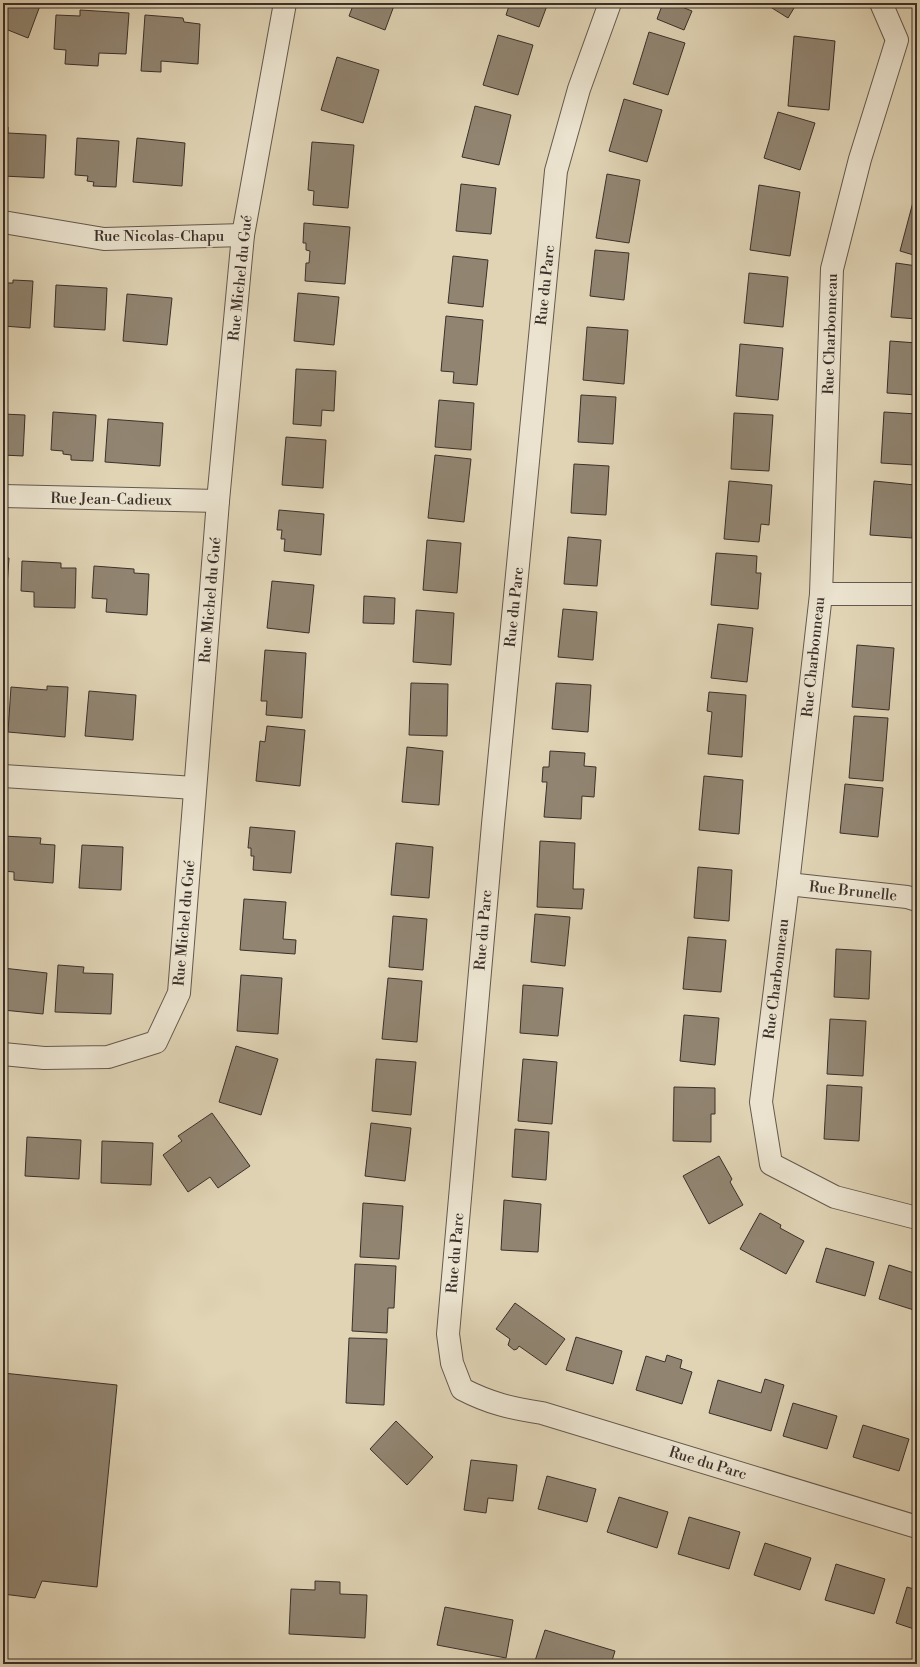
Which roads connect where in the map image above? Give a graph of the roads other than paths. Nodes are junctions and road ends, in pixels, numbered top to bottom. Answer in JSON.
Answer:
{"nodes":[{"id":1,"x":285,"y":3,"type":"edge"},
{"id":2,"x":610,"y":3,"type":"edge"},
{"id":3,"x":881,"y":3,"type":"edge"},
{"id":4,"x":3,"y":222,"type":"edge"},
{"id":5,"x":243,"y":235,"type":"junction"},
{"id":6,"x":3,"y":496,"type":"edge"},
{"id":7,"x":218,"y":501,"type":"junction"},
{"id":8,"x":821,"y":594,"type":"junction"},
{"id":9,"x":917,"y":594,"type":"edge"},
{"id":10,"x":3,"y":776,"type":"edge"},
{"id":11,"x":195,"y":788,"type":"junction"},
{"id":12,"x":788,"y":884,"type":"junction"},
{"id":13,"x":917,"y":900,"type":"edge"},
{"id":14,"x":3,"y":1054,"type":"edge"},
{"id":15,"x":917,"y":1218,"type":"edge"},
{"id":16,"x":917,"y":1527,"type":"edge"}],
"edges":[{"from":1,"to":5,"type":"street","name":"Rue Michel du Gué"},
{"from":2,"to":16,"type":"street","name":"Rue du Parc"},
{"from":3,"to":8,"type":"street","name":"Rue Charbonneau"},
{"from":4,"to":5,"type":"street","name":"Rue Nicolas-Chapu"},
{"from":5,"to":7,"type":"street","name":"Rue Michel du Gué"},
{"from":6,"to":7,"type":"street","name":"Rue Jean-Cadieux"},
{"from":7,"to":11,"type":"street","name":"Rue Michel du Gué"},
{"from":8,"to":9,"type":"street"},
{"from":8,"to":12,"type":"street","name":"Rue Charbonneau"},
{"from":10,"to":11,"type":"street"},
{"from":11,"to":14,"type":"street","name":"Rue Michel du Gué"},
{"from":12,"to":13,"type":"street","name":"Rue Brunelle"},
{"from":12,"to":15,"type":"street","name":"Rue Charbonneau"}]}
